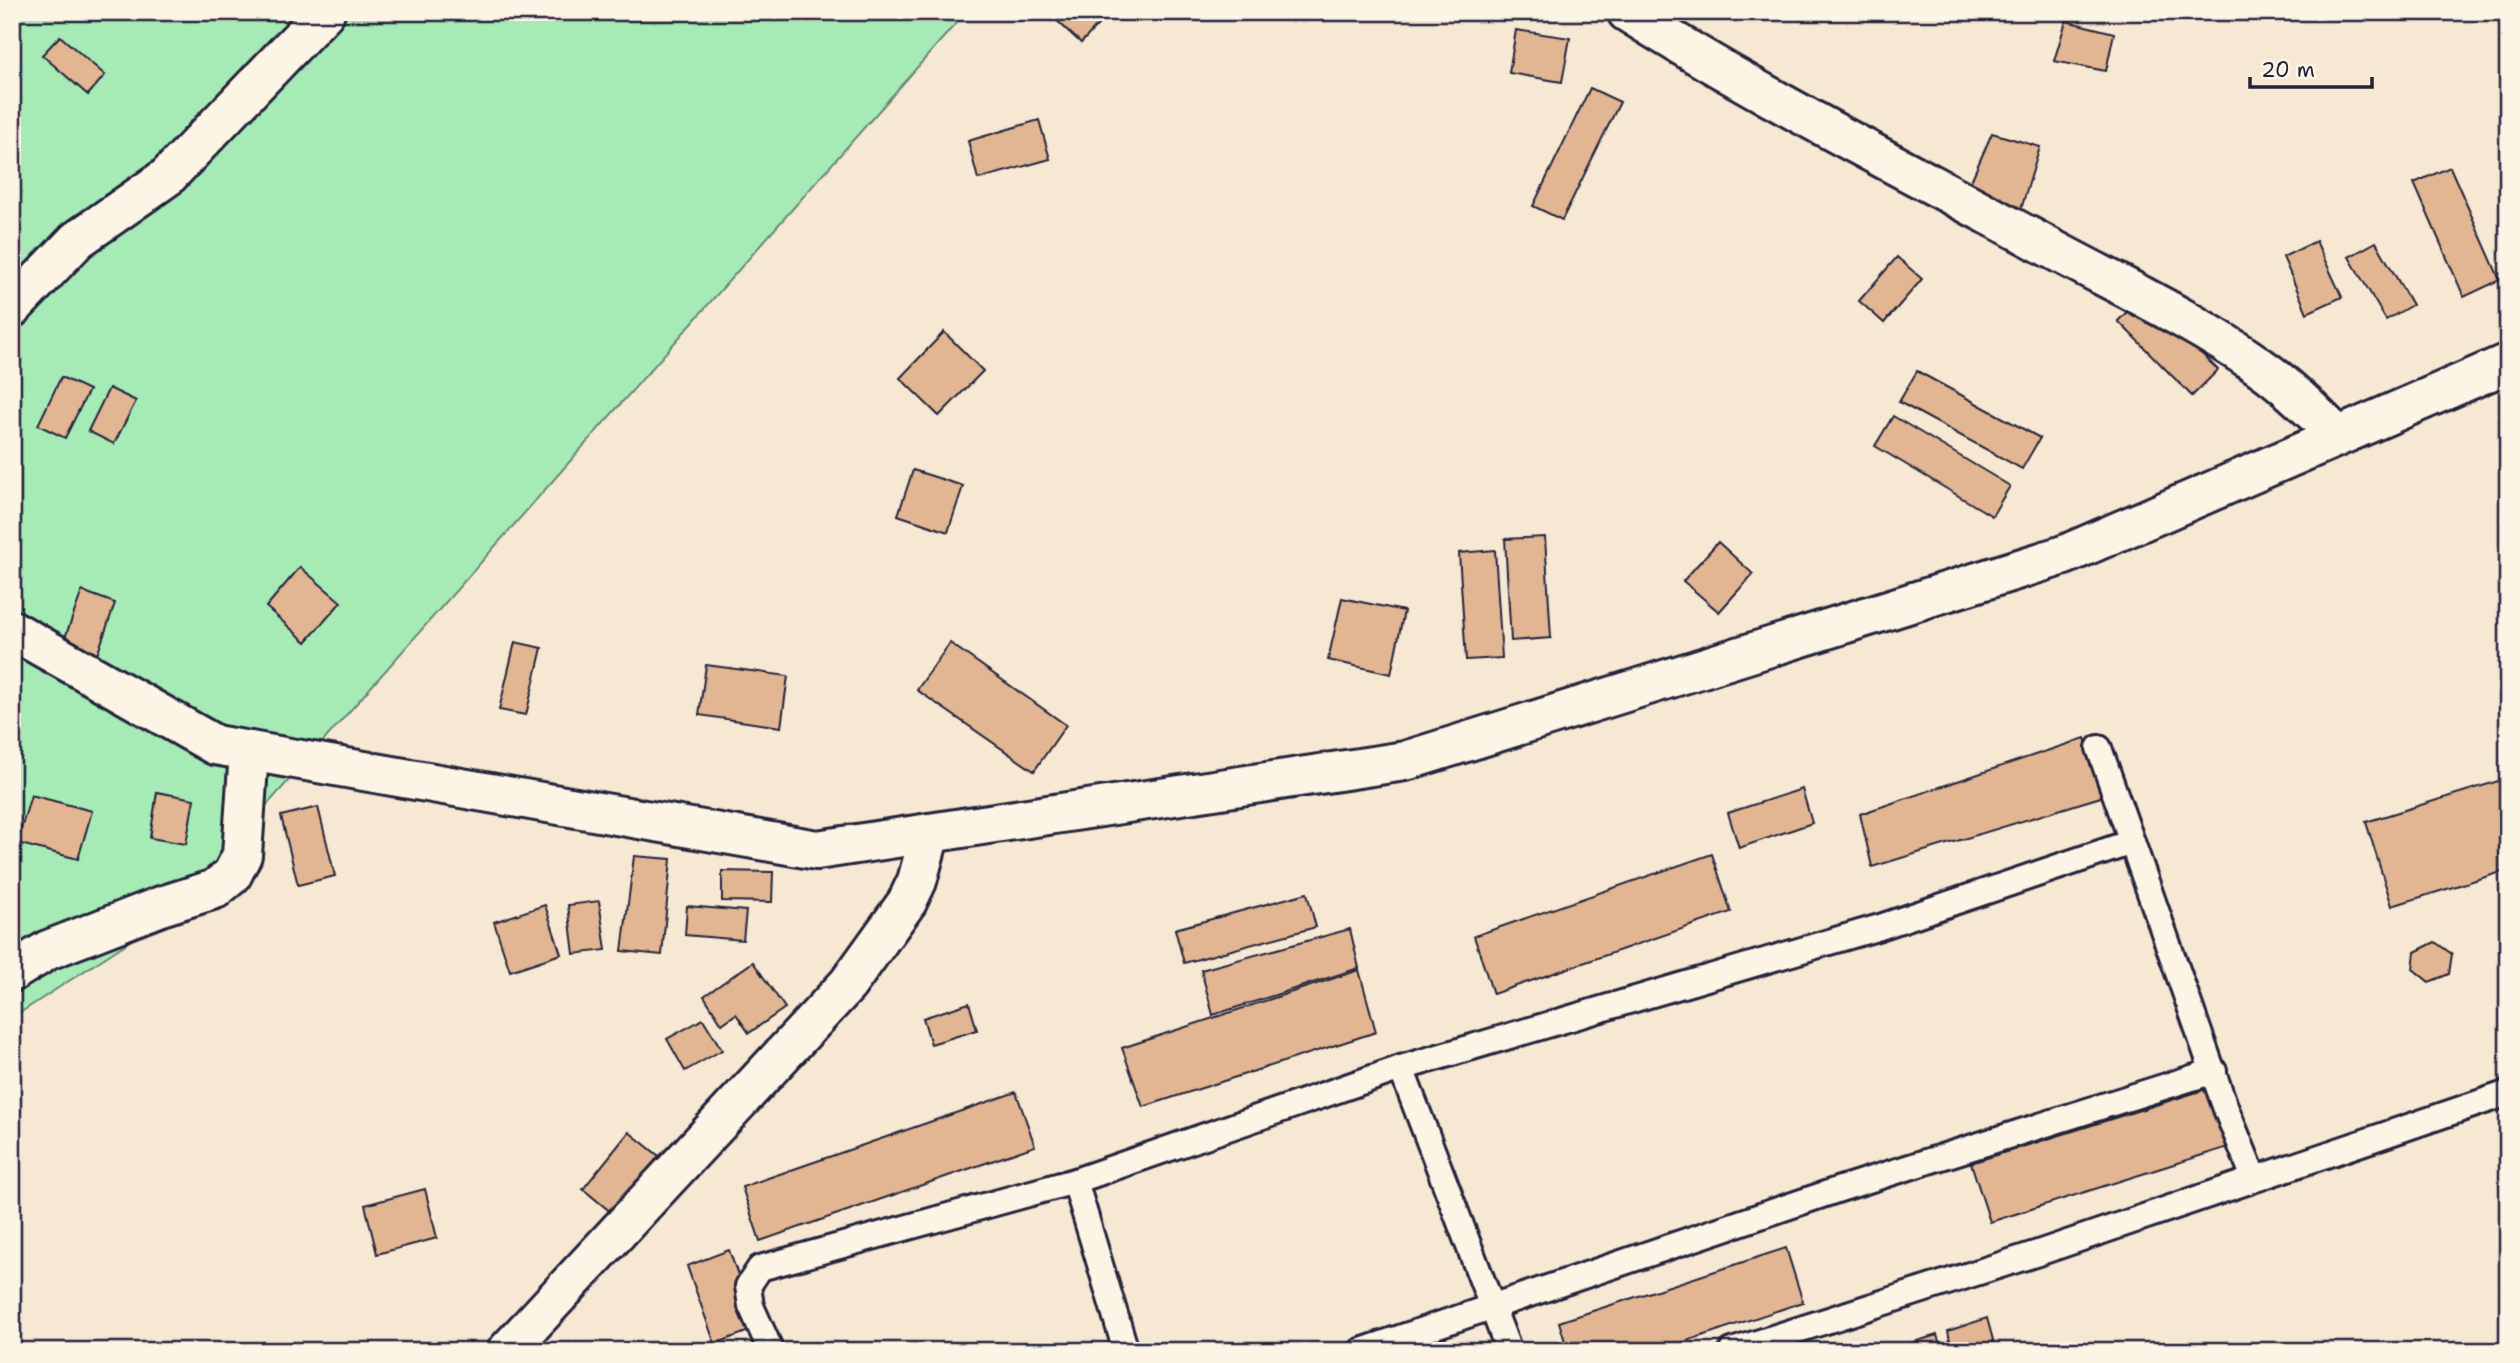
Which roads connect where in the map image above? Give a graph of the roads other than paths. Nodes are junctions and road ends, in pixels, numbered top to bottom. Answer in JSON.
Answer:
{"nodes":[{"id":1,"x":326,"y":12,"type":"edge"},
{"id":2,"x":1627,"y":12,"type":"edge"},
{"id":3,"x":12,"y":308,"type":"edge"},
{"id":4,"x":2508,"y":362,"type":"edge"},
{"id":5,"x":2338,"y":436,"type":"junction"},
{"id":6,"x":12,"y":630,"type":"edge"},
{"id":7,"x":2099,"y":748,"type":"dead end"},
{"id":8,"x":250,"y":751,"type":"junction"},
{"id":9,"x":929,"y":833,"type":"junction"},
{"id":10,"x":2132,"y":842,"type":"junction"},
{"id":11,"x":12,"y":972,"type":"edge"},
{"id":12,"x":1401,"y":1068,"type":"junction"},
{"id":13,"x":2214,"y":1072,"type":"junction"},
{"id":14,"x":2508,"y":1093,"type":"edge"},
{"id":15,"x":2254,"y":1178,"type":"junction"},
{"id":16,"x":1075,"y":1181,"type":"junction"},
{"id":17,"x":1492,"y":1308,"type":"junction"},
{"id":18,"x":507,"y":1351,"type":"edge"},
{"id":19,"x":771,"y":1351,"type":"edge"},
{"id":20,"x":1126,"y":1351,"type":"edge"},
{"id":21,"x":1361,"y":1351,"type":"edge"},
{"id":22,"x":1509,"y":1351,"type":"edge"},
{"id":23,"x":1732,"y":1351,"type":"edge"}],
"edges":[{"from":1,"to":3,"type":"street"},
{"from":2,"to":5,"type":"street"},
{"from":4,"to":5,"type":"street"},
{"from":5,"to":9,"type":"street"},
{"from":6,"to":8,"type":"street"},
{"from":7,"to":10,"type":"lane"},
{"from":8,"to":9,"type":"street"},
{"from":8,"to":11,"type":"street"},
{"from":9,"to":18,"type":"street"},
{"from":10,"to":12,"type":"lane"},
{"from":10,"to":13,"type":"lane"},
{"from":12,"to":16,"type":"lane"},
{"from":12,"to":17,"type":"lane"},
{"from":13,"to":15,"type":"lane"},
{"from":13,"to":17,"type":"lane"},
{"from":14,"to":15,"type":"lane"},
{"from":15,"to":23,"type":"lane"},
{"from":16,"to":19,"type":"lane"},
{"from":16,"to":20,"type":"lane"},
{"from":17,"to":21,"type":"lane"},
{"from":17,"to":22,"type":"lane"}]}
